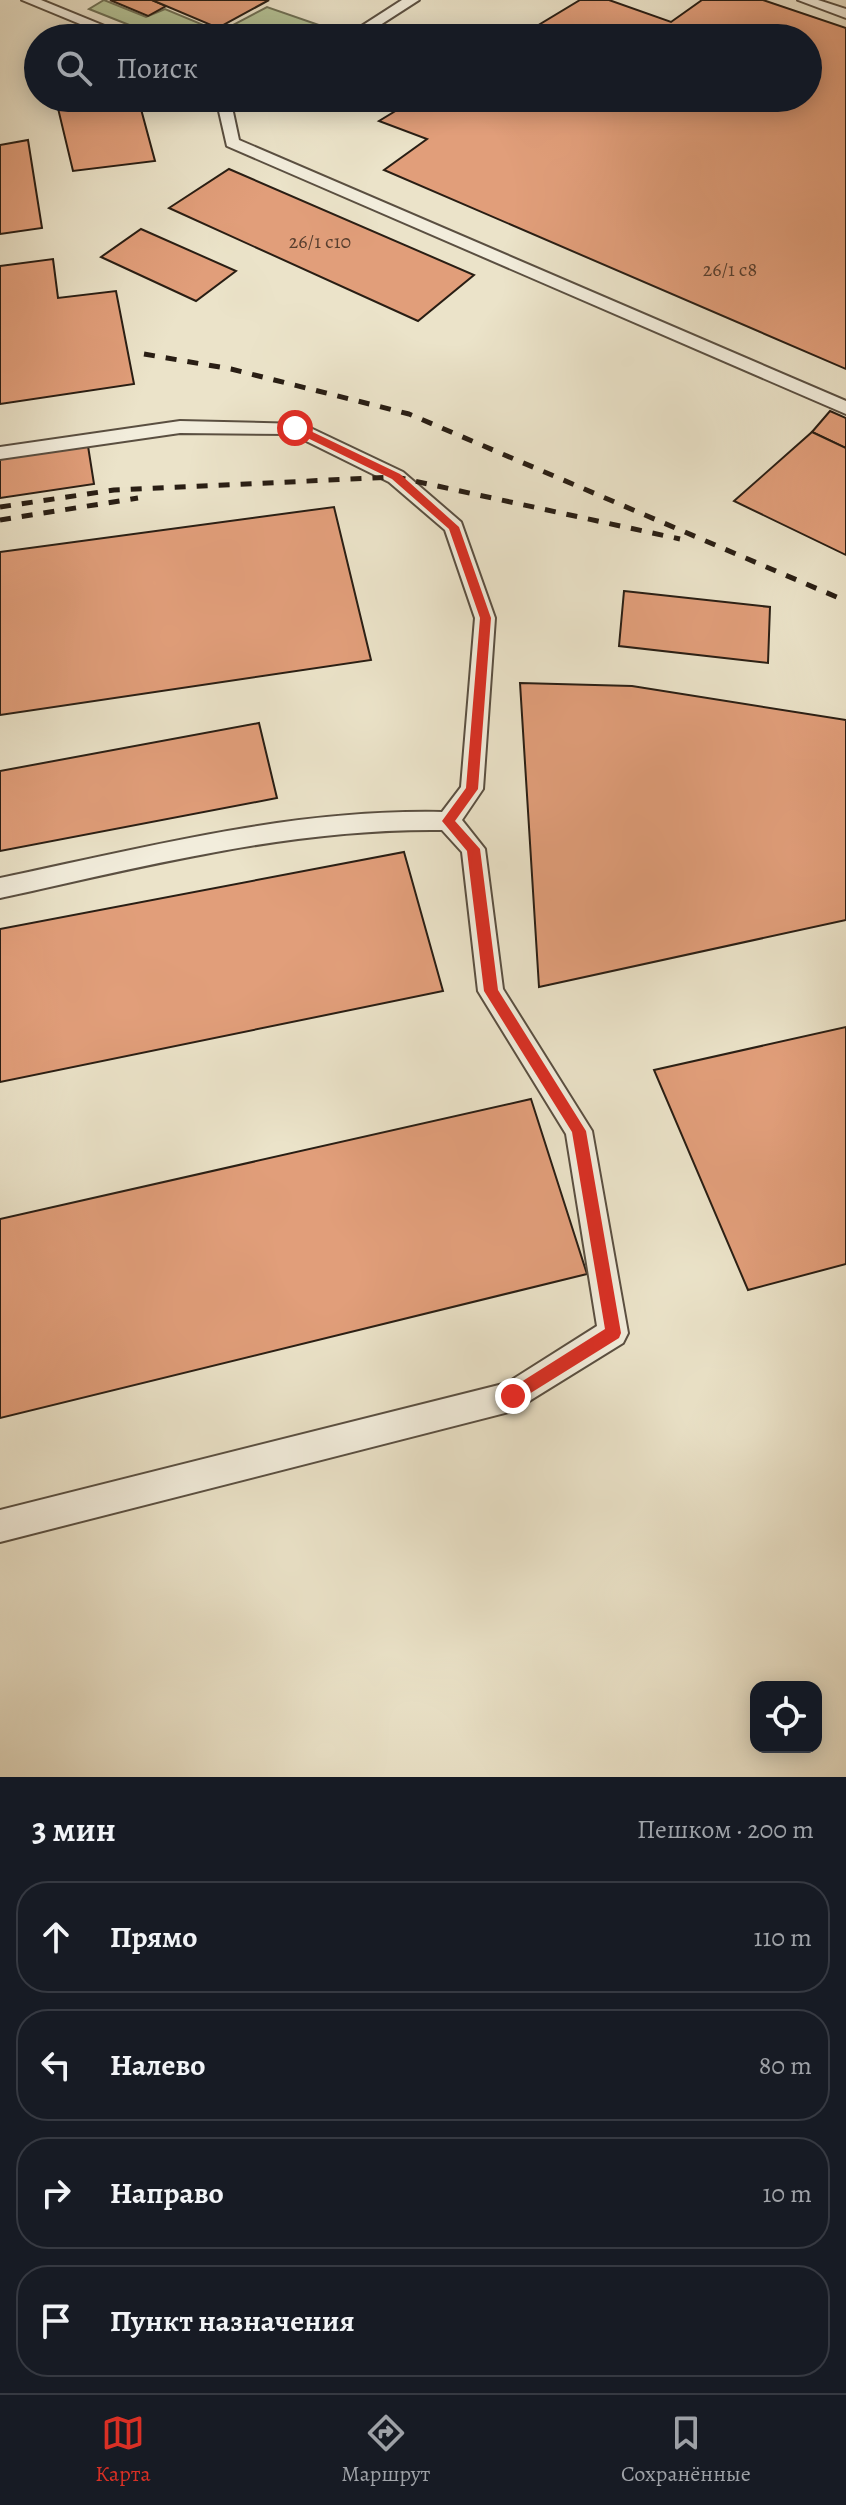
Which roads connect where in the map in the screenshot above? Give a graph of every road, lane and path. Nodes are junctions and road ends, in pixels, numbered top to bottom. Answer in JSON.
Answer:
{"nodes":[{"id":1,"x":29,"y":0,"type":"edge"},
{"id":2,"x":412,"y":0,"type":"edge"},
{"id":3,"x":805,"y":0,"type":"edge"},
{"id":4,"x":846,"y":14,"type":"edge"},
{"id":5,"x":91,"y":24,"type":"edge"},
{"id":6,"x":373,"y":24,"type":"edge"},
{"id":7,"x":226,"y":112,"type":"edge"},
{"id":8,"x":846,"y":408,"type":"edge"},
{"id":9,"x":0,"y":453,"type":"edge"},
{"id":10,"x":448,"y":821,"type":"junction"},
{"id":11,"x":0,"y":888,"type":"edge"},
{"id":12,"x":0,"y":1526,"type":"edge"}],
"edges":[{"from":1,"to":5,"type":"lane"},
{"from":2,"to":6,"type":"lane"},
{"from":3,"to":4,"type":"lane"},
{"from":7,"to":8,"type":"lane"},
{"from":9,"to":10,"type":"lane"},
{"from":10,"to":11,"type":"lane"},
{"from":10,"to":12,"type":"lane"}]}
